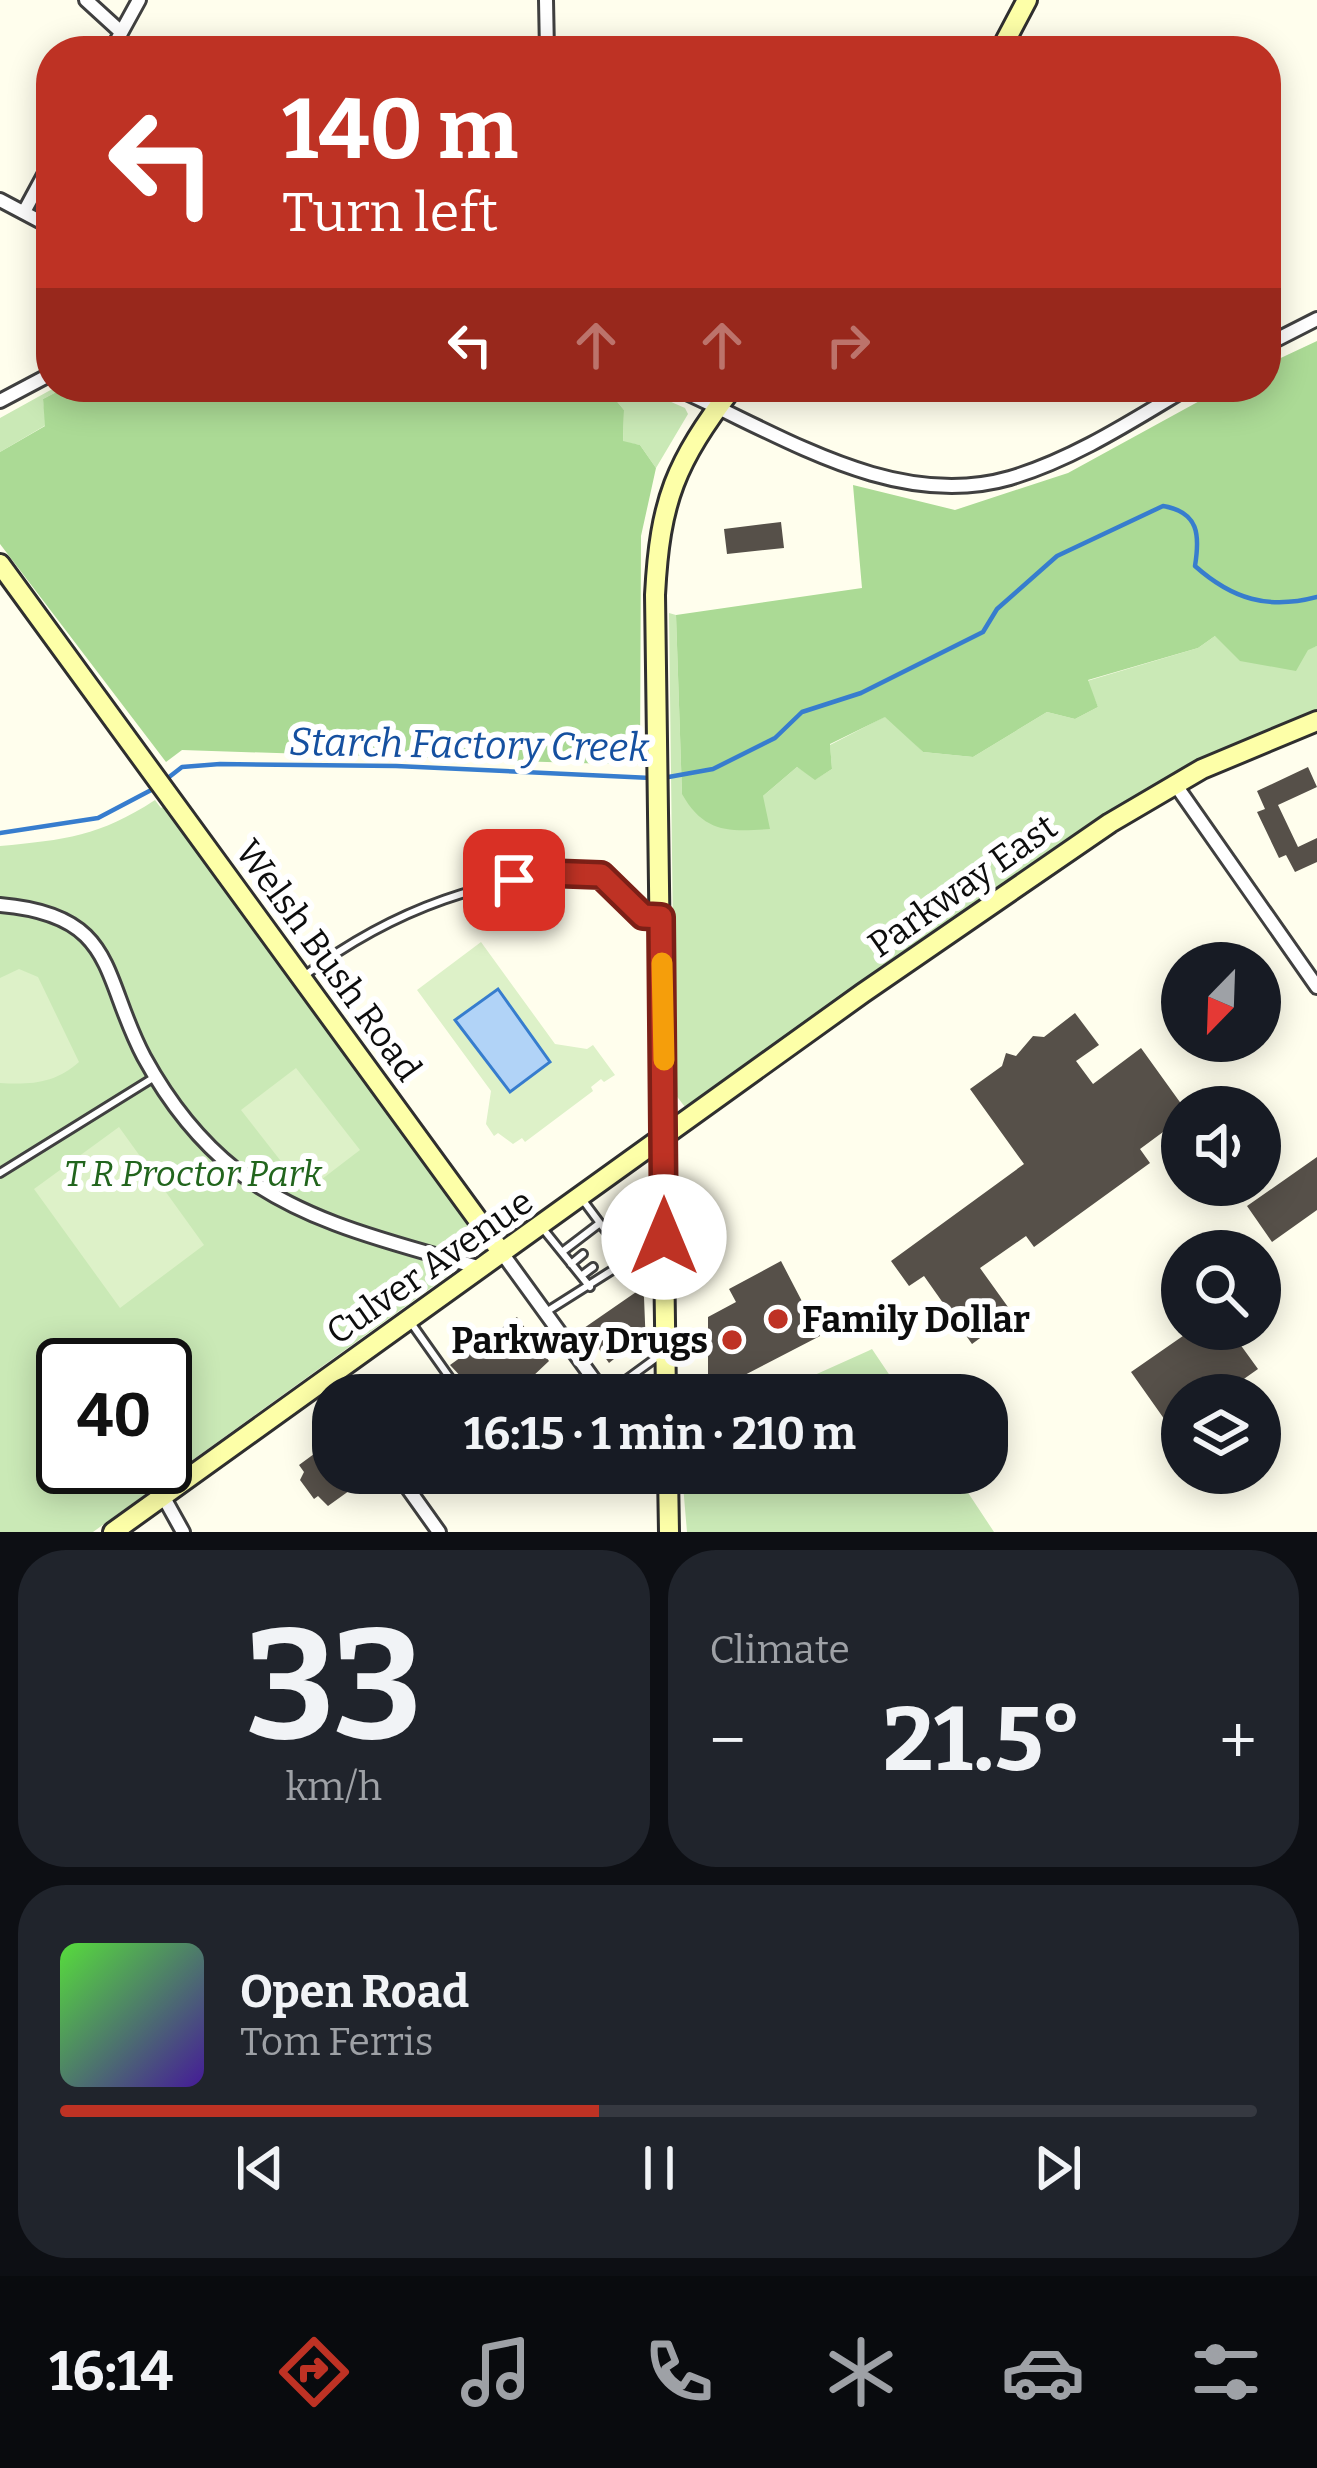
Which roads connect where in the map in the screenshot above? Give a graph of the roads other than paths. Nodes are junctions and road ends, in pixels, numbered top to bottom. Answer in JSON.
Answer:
{"nodes":[{"id":1,"x":86,"y":0,"type":"edge"},
{"id":2,"x":139,"y":0,"type":"edge"},
{"id":3,"x":546,"y":0,"type":"edge"},
{"id":4,"x":1027,"y":0,"type":"edge"},
{"id":5,"x":122,"y":32,"type":"junction"},
{"id":6,"x":120,"y":36,"type":"edge"},
{"id":7,"x":547,"y":36,"type":"edge"},
{"id":8,"x":1008,"y":36,"type":"edge"},
{"id":9,"x":36,"y":190,"type":"edge"},
{"id":10,"x":0,"y":200,"type":"edge"},
{"id":11,"x":24,"y":212,"type":"junction"},
{"id":12,"x":36,"y":219,"type":"edge"},
{"id":13,"x":1317,"y":319,"type":"edge"},
{"id":14,"x":1281,"y":337,"type":"edge"},
{"id":15,"x":36,"y":382,"type":"edge"},
{"id":16,"x":0,"y":401,"type":"edge"},
{"id":17,"x":704,"y":402,"type":"edge"},
{"id":18,"x":722,"y":402,"type":"edge"},
{"id":19,"x":1162,"y":402,"type":"edge"},
{"id":20,"x":717,"y":408,"type":"junction"},
{"id":21,"x":0,"y":564,"type":"edge"},
{"id":22,"x":1317,"y":721,"type":"edge"},
{"id":23,"x":1175,"y":784,"type":"junction"},
{"id":24,"x":0,"y":905,"type":"edge"},
{"id":25,"x":661,"y":917,"type":"junction"},
{"id":26,"x":302,"y":978,"type":"junction"},
{"id":27,"x":1317,"y":987,"type":"edge"},
{"id":28,"x":156,"y":1076,"type":"junction"},
{"id":29,"x":665,"y":1137,"type":"junction"},
{"id":30,"x":0,"y":1173,"type":"edge"},
{"id":31,"x":582,"y":1199,"type":"junction"},
{"id":32,"x":600,"y":1223,"type":"junction"},
{"id":33,"x":541,"y":1226,"type":"junction"},
{"id":34,"x":609,"y":1235,"type":"junction"},
{"id":35,"x":664,"y":1237,"type":"junction"},
{"id":36,"x":598,"y":1242,"type":"dead end"},
{"id":37,"x":619,"y":1248,"type":"junction"},
{"id":38,"x":502,"y":1252,"type":"junction"},
{"id":39,"x":562,"y":1252,"type":"junction"},
{"id":40,"x":583,"y":1254,"type":"dead end"},
{"id":41,"x":609,"y":1256,"type":"dead end"},
{"id":42,"x":629,"y":1262,"type":"junction"},
{"id":43,"x":571,"y":1264,"type":"junction"},
{"id":44,"x":593,"y":1267,"type":"dead end"},
{"id":45,"x":481,"y":1268,"type":"junction"},
{"id":46,"x":581,"y":1276,"type":"junction"},
{"id":47,"x":590,"y":1287,"type":"junction"},
{"id":48,"x":547,"y":1312,"type":"junction"},
{"id":49,"x":409,"y":1320,"type":"junction"},
{"id":50,"x":665,"y":1352,"type":"junction"},
{"id":51,"x":335,"y":1374,"type":"edge"},
{"id":52,"x":447,"y":1374,"type":"edge"},
{"id":53,"x":590,"y":1374,"type":"edge"},
{"id":54,"x":634,"y":1374,"type":"edge"},
{"id":55,"x":666,"y":1374,"type":"edge"},
{"id":56,"x":312,"y":1391,"type":"edge"},
{"id":57,"x":412,"y":1494,"type":"edge"},
{"id":58,"x":668,"y":1494,"type":"edge"},
{"id":59,"x":163,"y":1496,"type":"junction"},
{"id":60,"x":671,"y":1527,"type":"edge"},
{"id":61,"x":113,"y":1532,"type":"edge"},
{"id":62,"x":183,"y":1532,"type":"edge"},
{"id":63,"x":439,"y":1532,"type":"edge"}],
"edges":[{"from":1,"to":5,"type":"street"},
{"from":2,"to":5,"type":"street"},
{"from":3,"to":7,"type":"street"},
{"from":4,"to":8,"type":"street"},
{"from":5,"to":6,"type":"street"},
{"from":9,"to":11,"type":"street"},
{"from":10,"to":11,"type":"street"},
{"from":11,"to":12,"type":"street"},
{"from":13,"to":14,"type":"street"},
{"from":15,"to":16,"type":"street"},
{"from":17,"to":20,"type":"street"},
{"from":18,"to":20,"type":"street"},
{"from":19,"to":20,"type":"street"},
{"from":20,"to":25,"type":"street"},
{"from":21,"to":26,"type":"street","name":"Welsh Bush Road"},
{"from":22,"to":23,"type":"street","name":"Parkway East"},
{"from":23,"to":27,"type":"street"},
{"from":23,"to":29,"type":"street","name":"Parkway East"},
{"from":24,"to":28,"type":"street"},
{"from":25,"to":26,"type":"lane"},
{"from":25,"to":29,"type":"street"},
{"from":26,"to":38,"type":"street","name":"Welsh Bush Road"},
{"from":28,"to":30,"type":"lane"},
{"from":28,"to":45,"type":"street"},
{"from":29,"to":31,"type":"street","name":"Culver Avenue"},
{"from":29,"to":35,"type":"street"},
{"from":31,"to":32,"type":"lane"},
{"from":31,"to":33,"type":"street","name":"Culver Avenue"},
{"from":32,"to":34,"type":"lane"},
{"from":32,"to":39,"type":"lane"},
{"from":33,"to":38,"type":"street","name":"Culver Avenue"},
{"from":33,"to":39,"type":"lane"},
{"from":34,"to":36,"type":"lane"},
{"from":34,"to":37,"type":"lane"},
{"from":35,"to":42,"type":"lane"},
{"from":35,"to":50,"type":"street"},
{"from":37,"to":41,"type":"lane"},
{"from":37,"to":42,"type":"lane"},
{"from":38,"to":45,"type":"street","name":"Culver Avenue"},
{"from":38,"to":48,"type":"street","name":"Welsh Bush Road"},
{"from":39,"to":43,"type":"lane"},
{"from":40,"to":43,"type":"lane"},
{"from":42,"to":47,"type":"lane"},
{"from":43,"to":46,"type":"lane"},
{"from":44,"to":46,"type":"lane"},
{"from":45,"to":49,"type":"street","name":"Culver Avenue"},
{"from":46,"to":47,"type":"lane"},
{"from":47,"to":48,"type":"lane"},
{"from":48,"to":53,"type":"street","name":"Welsh Bush Road"},
{"from":49,"to":51,"type":"street","name":"Culver Avenue"},
{"from":49,"to":52,"type":"lane"},
{"from":50,"to":54,"type":"lane"},
{"from":50,"to":55,"type":"street"},
{"from":56,"to":59,"type":"street","name":"Culver Avenue"},
{"from":57,"to":63,"type":"street"},
{"from":58,"to":60,"type":"street"},
{"from":59,"to":61,"type":"street","name":"Culver Avenue"},
{"from":59,"to":62,"type":"street"}]}
